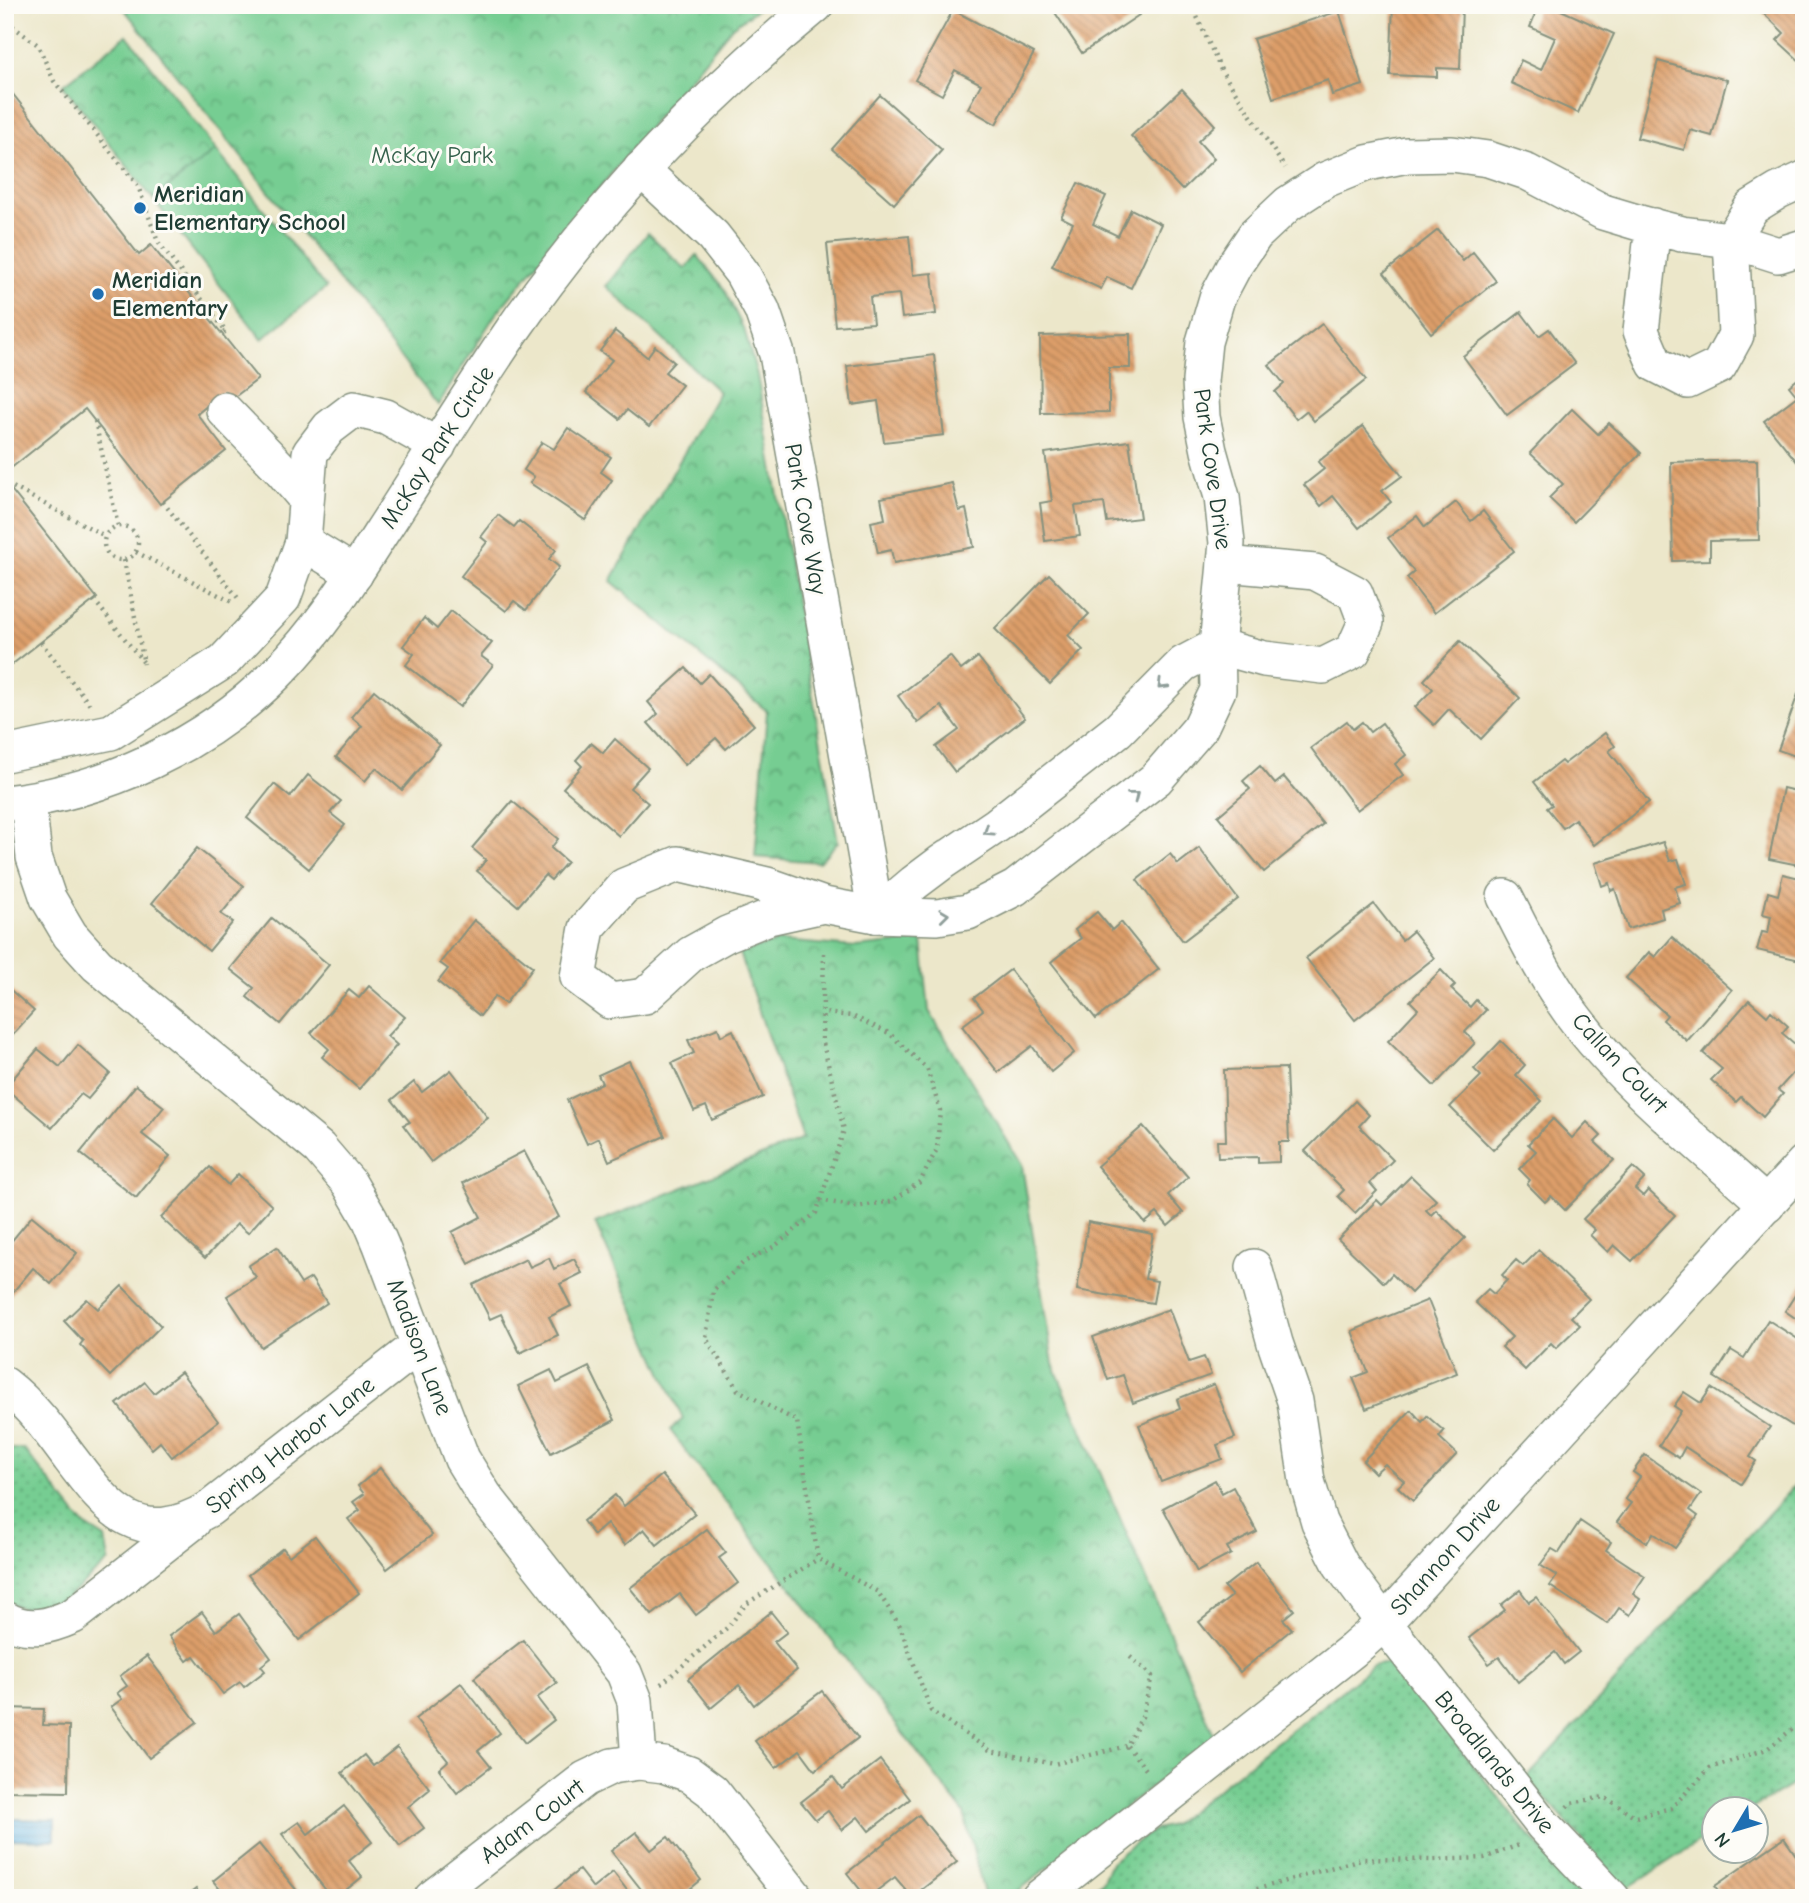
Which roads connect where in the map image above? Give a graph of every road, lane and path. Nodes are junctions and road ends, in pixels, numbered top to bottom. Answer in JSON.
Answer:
{"nodes":[{"id":1,"x":10,"y":5,"type":"edge"},
{"id":2,"x":816,"y":5,"type":"edge"},
{"id":3,"x":1190,"y":5,"type":"edge"},
{"id":4,"x":6,"y":23,"type":"edge"},
{"id":5,"x":641,"y":169,"type":"junction"},
{"id":6,"x":1804,"y":179,"type":"edge"},
{"id":7,"x":1302,"y":195,"type":"junction"},
{"id":8,"x":1653,"y":226,"type":"junction"},
{"id":9,"x":1731,"y":240,"type":"junction"},
{"id":10,"x":1804,"y":247,"type":"edge"},
{"id":11,"x":222,"y":334,"type":"dead end"},
{"id":12,"x":224,"y":410,"type":"dead end"},
{"id":13,"x":95,"y":421,"type":"dead end"},
{"id":14,"x":438,"y":446,"type":"junction"},
{"id":15,"x":8,"y":484,"type":"dead end"},
{"id":16,"x":306,"y":499,"type":"junction"},
{"id":17,"x":163,"y":502,"type":"dead end"},
{"id":18,"x":118,"y":526,"type":"junction"},
{"id":19,"x":105,"y":536,"type":"junction"},
{"id":20,"x":303,"y":542,"type":"junction"},
{"id":21,"x":136,"y":552,"type":"junction"},
{"id":22,"x":124,"y":560,"type":"junction"},
{"id":23,"x":1225,"y":564,"type":"junction"},
{"id":24,"x":355,"y":574,"type":"junction"},
{"id":25,"x":94,"y":600,"type":"dead end"},
{"id":26,"x":41,"y":642,"type":"dead end"},
{"id":27,"x":1217,"y":646,"type":"junction"},
{"id":28,"x":144,"y":664,"type":"junction"},
{"id":29,"x":149,"y":670,"type":"dead end"},
{"id":30,"x":93,"y":710,"type":"dead end"},
{"id":31,"x":5,"y":754,"type":"edge"},
{"id":32,"x":16,"y":802,"type":"edge"},
{"id":33,"x":1505,"y":897,"type":"dead end"},
{"id":34,"x":824,"y":905,"type":"junction"},
{"id":35,"x":876,"y":915,"type":"junction"},
{"id":36,"x":824,"y":953,"type":"dead end"},
{"id":37,"x":823,"y":1013,"type":"junction"},
{"id":38,"x":1804,"y":1163,"type":"edge"},
{"id":39,"x":820,"y":1200,"type":"junction"},
{"id":40,"x":1767,"y":1205,"type":"junction"},
{"id":41,"x":1254,"y":1267,"type":"dead end"},
{"id":42,"x":419,"y":1345,"type":"junction"},
{"id":43,"x":9,"y":1398,"type":"edge"},
{"id":44,"x":209,"y":1509,"type":"junction"},
{"id":45,"x":818,"y":1559,"type":"junction"},
{"id":46,"x":5,"y":1619,"type":"edge"},
{"id":47,"x":1384,"y":1623,"type":"junction"},
{"id":48,"x":1128,"y":1655,"type":"dead end"},
{"id":49,"x":661,"y":1684,"type":"dead end"},
{"id":50,"x":1804,"y":1720,"type":"edge"},
{"id":51,"x":1127,"y":1745,"type":"junction"},
{"id":52,"x":639,"y":1762,"type":"junction"},
{"id":53,"x":1148,"y":1772,"type":"dead end"},
{"id":54,"x":1543,"y":1825,"type":"junction"},
{"id":55,"x":432,"y":1898,"type":"edge"},
{"id":56,"x":796,"y":1898,"type":"edge"},
{"id":57,"x":1039,"y":1898,"type":"edge"},
{"id":58,"x":1247,"y":1898,"type":"edge"},
{"id":59,"x":1612,"y":1898,"type":"edge"}],
"edges":[{"from":1,"to":4,"type":"path"},
{"from":2,"to":5,"type":"street","name":"McKay Park Circle"},
{"from":3,"to":7,"type":"path"},
{"from":4,"to":11,"type":"path"},
{"from":5,"to":14,"type":"street","name":"McKay Park Circle"},
{"from":5,"to":35,"type":"street","name":"Park Cove Way"},
{"from":6,"to":9,"type":"street"},
{"from":7,"to":8,"type":"street","name":"Park Cove Drive"},
{"from":7,"to":23,"type":"street","name":"Park Cove Drive"},
{"from":8,"to":9,"type":"street","name":"Park Cove Drive"},
{"from":8,"to":9,"type":"street"},
{"from":9,"to":10,"type":"street","name":"Park Cove Drive"},
{"from":12,"to":16,"type":"street"},
{"from":13,"to":18,"type":"path"},
{"from":14,"to":16,"type":"street"},
{"from":14,"to":24,"type":"street","name":"McKay Park Circle"},
{"from":15,"to":19,"type":"path"},
{"from":16,"to":20,"type":"street"},
{"from":17,"to":21,"type":"path"},
{"from":18,"to":19,"type":"path"},
{"from":18,"to":21,"type":"path"},
{"from":19,"to":22,"type":"path"},
{"from":20,"to":24,"type":"street"},
{"from":20,"to":31,"type":"street"},
{"from":21,"to":22,"type":"path"},
{"from":22,"to":28,"type":"path"},
{"from":23,"to":27,"type":"street","name":"Park Cove Drive"},
{"from":23,"to":27,"type":"street","name":"Park Cove Drive"},
{"from":24,"to":32,"type":"street","name":"McKay Park Circle"},
{"from":25,"to":28,"type":"path"},
{"from":26,"to":30,"type":"path"},
{"from":27,"to":35,"type":"street","one_way":true},
{"from":35,"to":27,"type":"street","name":"Park Cove Drive","one_way":true},
{"from":28,"to":29,"type":"path"},
{"from":32,"to":42,"type":"street","name":"Madison Lane"},
{"from":33,"to":40,"type":"street","name":"Callan Court"},
{"from":34,"to":34,"type":"street","name":"Park Cove Drive"},
{"from":34,"to":35,"type":"street","name":"Park Cove Drive"},
{"from":36,"to":37,"type":"path"},
{"from":37,"to":39,"type":"path"},
{"from":37,"to":39,"type":"path"},
{"from":38,"to":40,"type":"street","name":"Shannon Drive"},
{"from":39,"to":45,"type":"path"},
{"from":40,"to":47,"type":"street","name":"Shannon Drive"},
{"from":41,"to":47,"type":"street","name":"Broadlands Drive"},
{"from":42,"to":44,"type":"street","name":"Spring Harbor Lane"},
{"from":42,"to":52,"type":"street","name":"Madison Lane"},
{"from":43,"to":44,"type":"street","name":"Spring Harbor Lane"},
{"from":44,"to":46,"type":"street"},
{"from":45,"to":49,"type":"path"},
{"from":45,"to":51,"type":"path"},
{"from":47,"to":54,"type":"street","name":"Broadlands Drive"},
{"from":47,"to":57,"type":"street","name":"Shannon Drive"},
{"from":48,"to":51,"type":"path"},
{"from":50,"to":54,"type":"path"},
{"from":51,"to":53,"type":"path"},
{"from":52,"to":55,"type":"street","name":"Adam Court"},
{"from":52,"to":56,"type":"street"},
{"from":54,"to":58,"type":"path"},
{"from":54,"to":59,"type":"street","name":"Broadlands Drive"}]}
